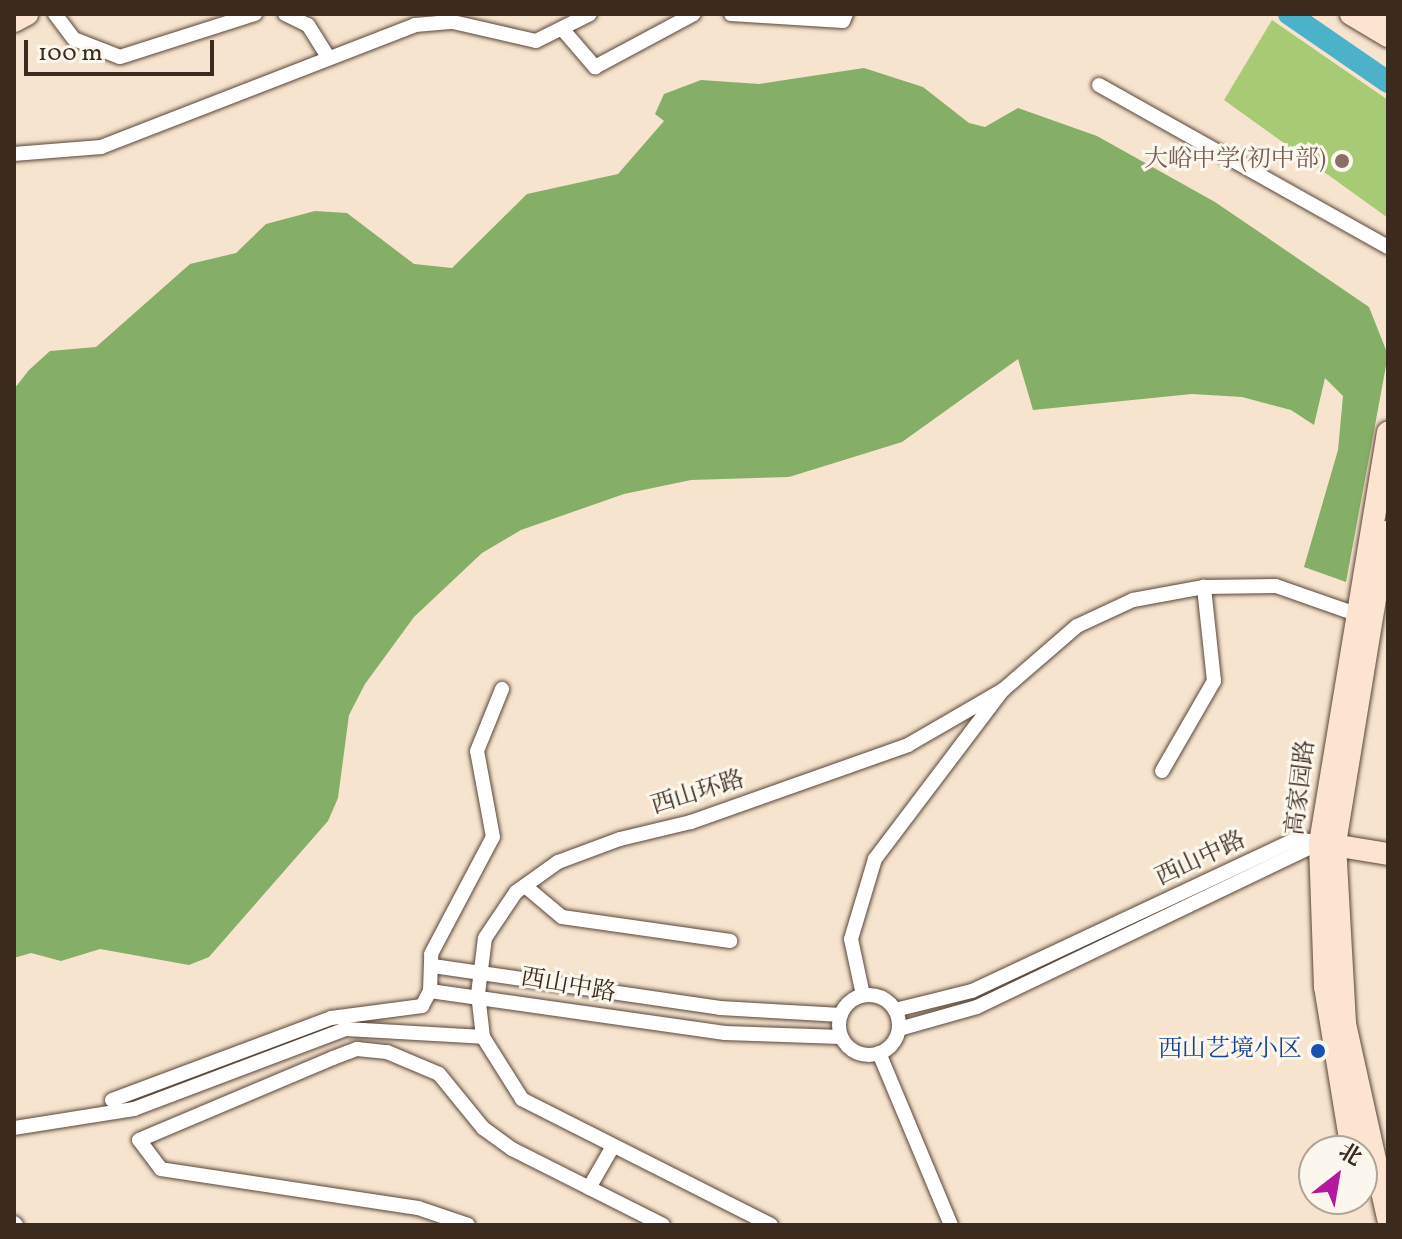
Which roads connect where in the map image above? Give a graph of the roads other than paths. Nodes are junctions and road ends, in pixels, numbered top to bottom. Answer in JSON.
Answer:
{"nodes":[{"id":1,"x":27,"y":14,"type":"edge"},
{"id":2,"x":55,"y":14,"type":"edge"},
{"id":3,"x":255,"y":14,"type":"edge"},
{"id":4,"x":285,"y":14,"type":"edge"},
{"id":5,"x":590,"y":14,"type":"edge"},
{"id":6,"x":694,"y":14,"type":"edge"},
{"id":7,"x":731,"y":14,"type":"edge"},
{"id":8,"x":846,"y":14,"type":"edge"},
{"id":9,"x":1351,"y":14,"type":"edge"},
{"id":10,"x":14,"y":21,"type":"edge"},
{"id":11,"x":564,"y":31,"type":"junction"},
{"id":12,"x":1388,"y":36,"type":"edge"},
{"id":13,"x":327,"y":56,"type":"junction"},
{"id":14,"x":1099,"y":85,"type":"dead end"},
{"id":15,"x":14,"y":154,"type":"edge"},
{"id":16,"x":1388,"y":247,"type":"edge"},
{"id":17,"x":1388,"y":433,"type":"edge"},
{"id":18,"x":1388,"y":519,"type":"edge"},
{"id":19,"x":1204,"y":587,"type":"junction"},
{"id":20,"x":1372,"y":618,"type":"edge"},
{"id":21,"x":502,"y":689,"type":"dead end"},
{"id":22,"x":1003,"y":690,"type":"junction"},
{"id":23,"x":1162,"y":771,"type":"dead end"},
{"id":24,"x":1328,"y":843,"type":"junction"},
{"id":25,"x":1388,"y":854,"type":"edge"},
{"id":26,"x":525,"y":886,"type":"junction"},
{"id":27,"x":730,"y":941,"type":"dead end"},
{"id":28,"x":433,"y":966,"type":"junction"},
{"id":29,"x":480,"y":972,"type":"junction"},
{"id":30,"x":430,"y":991,"type":"junction"},
{"id":31,"x":478,"y":994,"type":"junction"},
{"id":32,"x":863,"y":995,"type":"junction"},
{"id":33,"x":895,"y":1010,"type":"junction"},
{"id":34,"x":841,"y":1015,"type":"junction"},
{"id":35,"x":899,"y":1029,"type":"junction"},
{"id":36,"x":483,"y":1037,"type":"junction"},
{"id":37,"x":841,"y":1037,"type":"junction"},
{"id":38,"x":879,"y":1053,"type":"junction"},
{"id":39,"x":112,"y":1100,"type":"dead end"},
{"id":40,"x":14,"y":1128,"type":"edge"},
{"id":41,"x":1349,"y":1135,"type":"edge"},
{"id":42,"x":612,"y":1148,"type":"junction"},
{"id":43,"x":589,"y":1188,"type":"junction"},
{"id":44,"x":1388,"y":1218,"type":"edge"},
{"id":45,"x":755,"y":1222,"type":"edge"},
{"id":46,"x":468,"y":1225,"type":"edge"},
{"id":47,"x":663,"y":1225,"type":"edge"},
{"id":48,"x":771,"y":1225,"type":"edge"},
{"id":49,"x":951,"y":1225,"type":"edge"}],
"edges":[{"from":1,"to":10,"type":"main road"},
{"from":2,"to":3,"type":"street"},
{"from":4,"to":13,"type":"street"},
{"from":5,"to":11,"type":"street"},
{"from":6,"to":11,"type":"street"},
{"from":7,"to":8,"type":"street"},
{"from":9,"to":12,"type":"main road"},
{"from":11,"to":13,"type":"street"},
{"from":13,"to":15,"type":"street"},
{"from":14,"to":16,"type":"street"},
{"from":17,"to":20,"type":"main road","name":"高家园路"},
{"from":18,"to":20,"type":"main road","name":"高家园路"},
{"from":19,"to":20,"type":"street","name":"西山环路"},
{"from":19,"to":22,"type":"street","name":"西山环路"},
{"from":19,"to":23,"type":"street"},
{"from":20,"to":24,"type":"main road","name":"高家园路"},
{"from":21,"to":28,"type":"street"},
{"from":22,"to":26,"type":"street","name":"西山环路"},
{"from":22,"to":32,"type":"street"},
{"from":24,"to":25,"type":"main road"},
{"from":24,"to":33,"type":"street","name":"西山中路"},
{"from":24,"to":35,"type":"street","name":"西山中路"},
{"from":24,"to":41,"type":"main road","name":"高家园路"},
{"from":24,"to":44,"type":"main road","name":"高家园路"},
{"from":26,"to":27,"type":"street"},
{"from":26,"to":29,"type":"street","name":"西山环路"},
{"from":28,"to":29,"type":"street","name":"西山中路"},
{"from":28,"to":30,"type":"street"},
{"from":29,"to":31,"type":"street","name":"西山环路"},
{"from":29,"to":34,"type":"street","name":"西山中路"},
{"from":30,"to":31,"type":"street","name":"西山中路"},
{"from":30,"to":39,"type":"street"},
{"from":31,"to":36,"type":"street","name":"西山环路"},
{"from":31,"to":37,"type":"street","name":"西山中路"},
{"from":32,"to":33,"type":"street"},
{"from":32,"to":34,"type":"street"},
{"from":33,"to":35,"type":"street"},
{"from":34,"to":37,"type":"street"},
{"from":35,"to":38,"type":"street"},
{"from":36,"to":40,"type":"street"},
{"from":36,"to":42,"type":"street","name":"西山环路"},
{"from":37,"to":38,"type":"street"},
{"from":38,"to":49,"type":"street"},
{"from":42,"to":43,"type":"street"},
{"from":42,"to":45,"type":"street","name":"西山环路"},
{"from":43,"to":46,"type":"street"},
{"from":43,"to":47,"type":"street"},
{"from":45,"to":48,"type":"street","name":"西山环路"}]}
